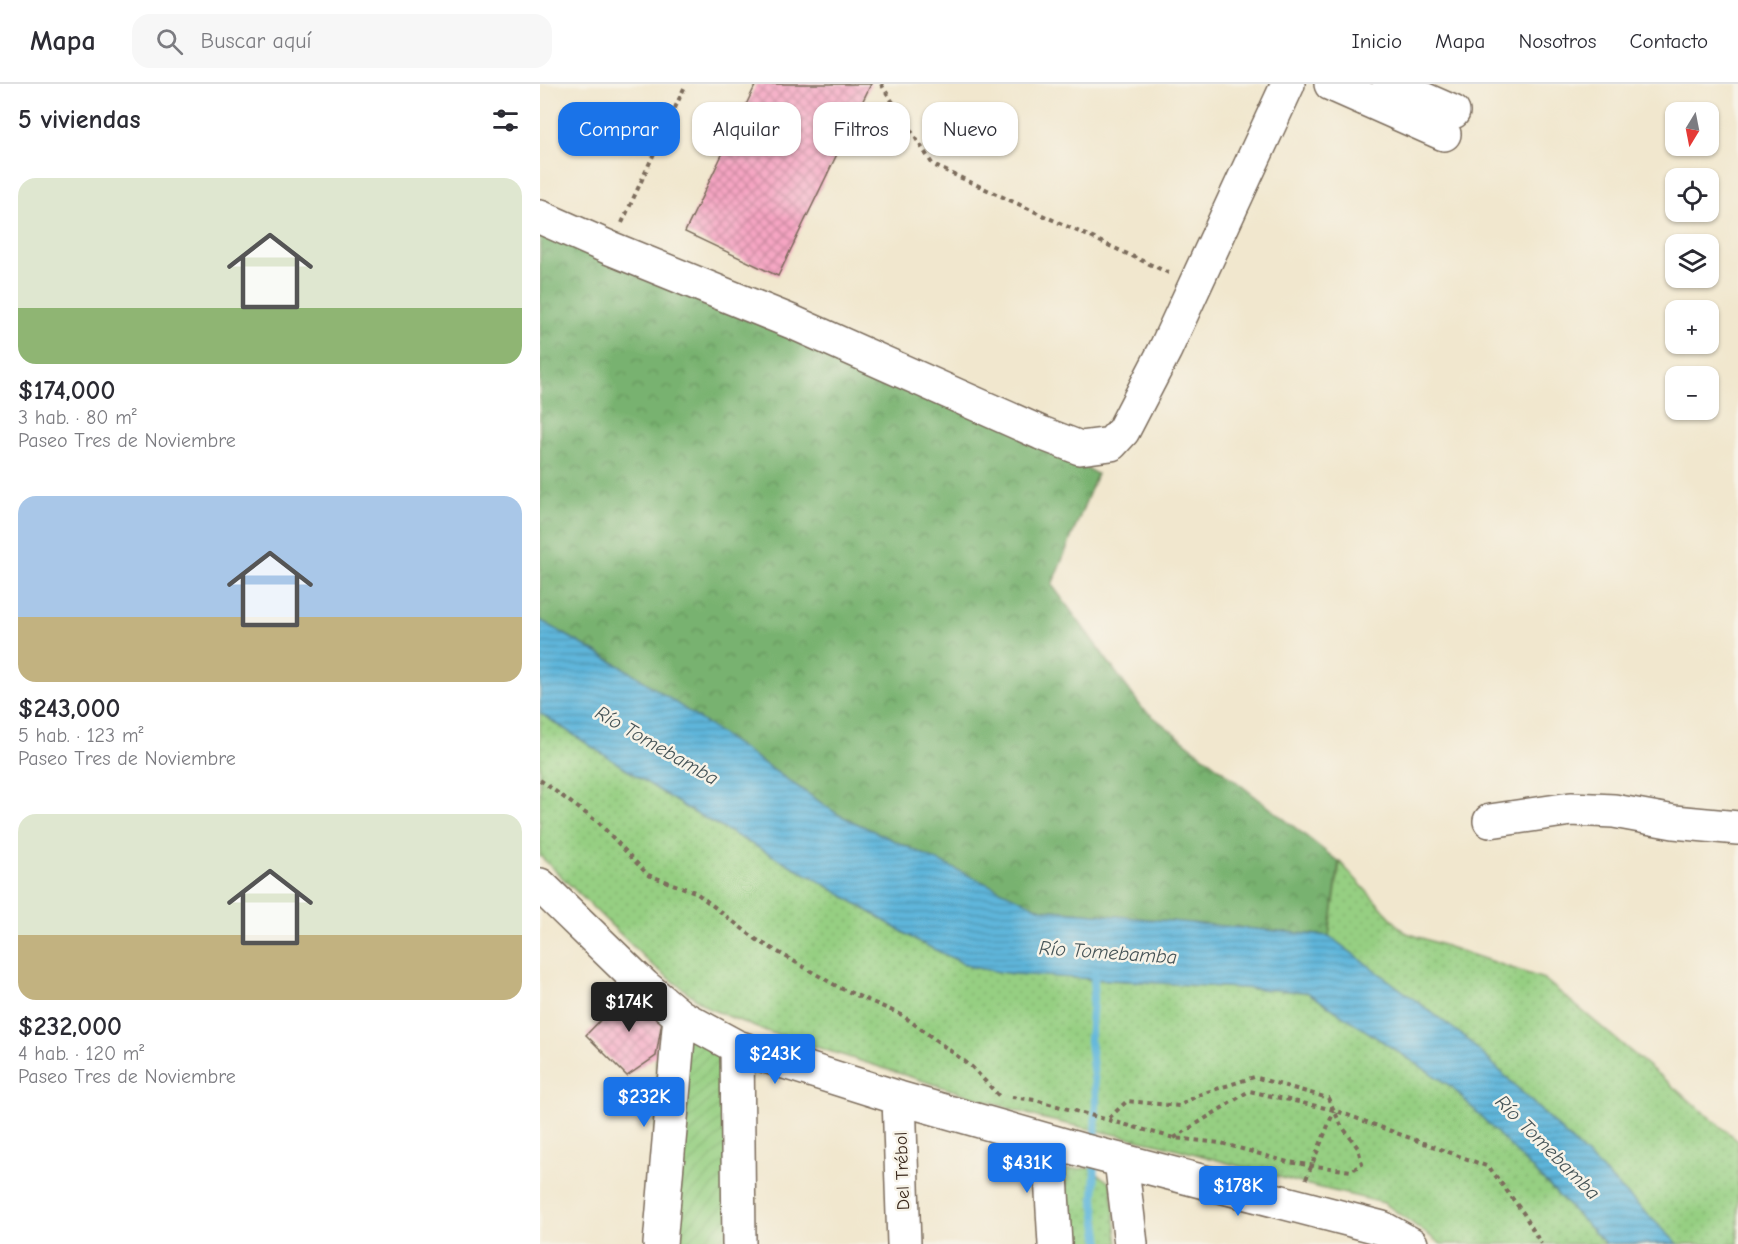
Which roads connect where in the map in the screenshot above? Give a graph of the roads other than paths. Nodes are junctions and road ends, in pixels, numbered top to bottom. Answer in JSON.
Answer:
{"nodes":[{"id":1,"x":1288,"y":84,"type":"edge"},
{"id":2,"x":1331,"y":84,"type":"edge"},
{"id":3,"x":1389,"y":84,"type":"edge"},
{"id":4,"x":540,"y":217,"type":"edge"},
{"id":5,"x":1490,"y":820,"type":"dead end"},
{"id":6,"x":1738,"y":828,"type":"edge"},
{"id":7,"x":540,"y":885,"type":"edge"},
{"id":8,"x":680,"y":1016,"type":"junction"},
{"id":9,"x":737,"y":1047,"type":"junction"},
{"id":10,"x":899,"y":1098,"type":"junction"},
{"id":11,"x":1049,"y":1141,"type":"junction"},
{"id":12,"x":1104,"y":1156,"type":"junction"},
{"id":13,"x":1382,"y":1236,"type":"edge"},
{"id":14,"x":660,"y":1244,"type":"edge"},
{"id":15,"x":739,"y":1244,"type":"edge"},
{"id":16,"x":904,"y":1244,"type":"edge"},
{"id":17,"x":1055,"y":1244,"type":"edge"},
{"id":18,"x":1131,"y":1244,"type":"edge"},
{"id":19,"x":1411,"y":1244,"type":"edge"}],
"edges":[{"from":1,"to":4,"type":"street"},
{"from":2,"to":3,"type":"street"},
{"from":5,"to":6,"type":"street"},
{"from":7,"to":8,"type":"street"},
{"from":8,"to":9,"type":"street"},
{"from":8,"to":14,"type":"street"},
{"from":9,"to":10,"type":"street"},
{"from":9,"to":15,"type":"street"},
{"from":10,"to":11,"type":"street"},
{"from":10,"to":16,"type":"street","name":"Del Trébol"},
{"from":11,"to":12,"type":"street"},
{"from":11,"to":17,"type":"street"},
{"from":12,"to":13,"type":"street"},
{"from":12,"to":18,"type":"street"},
{"from":13,"to":19,"type":"street"}]}
